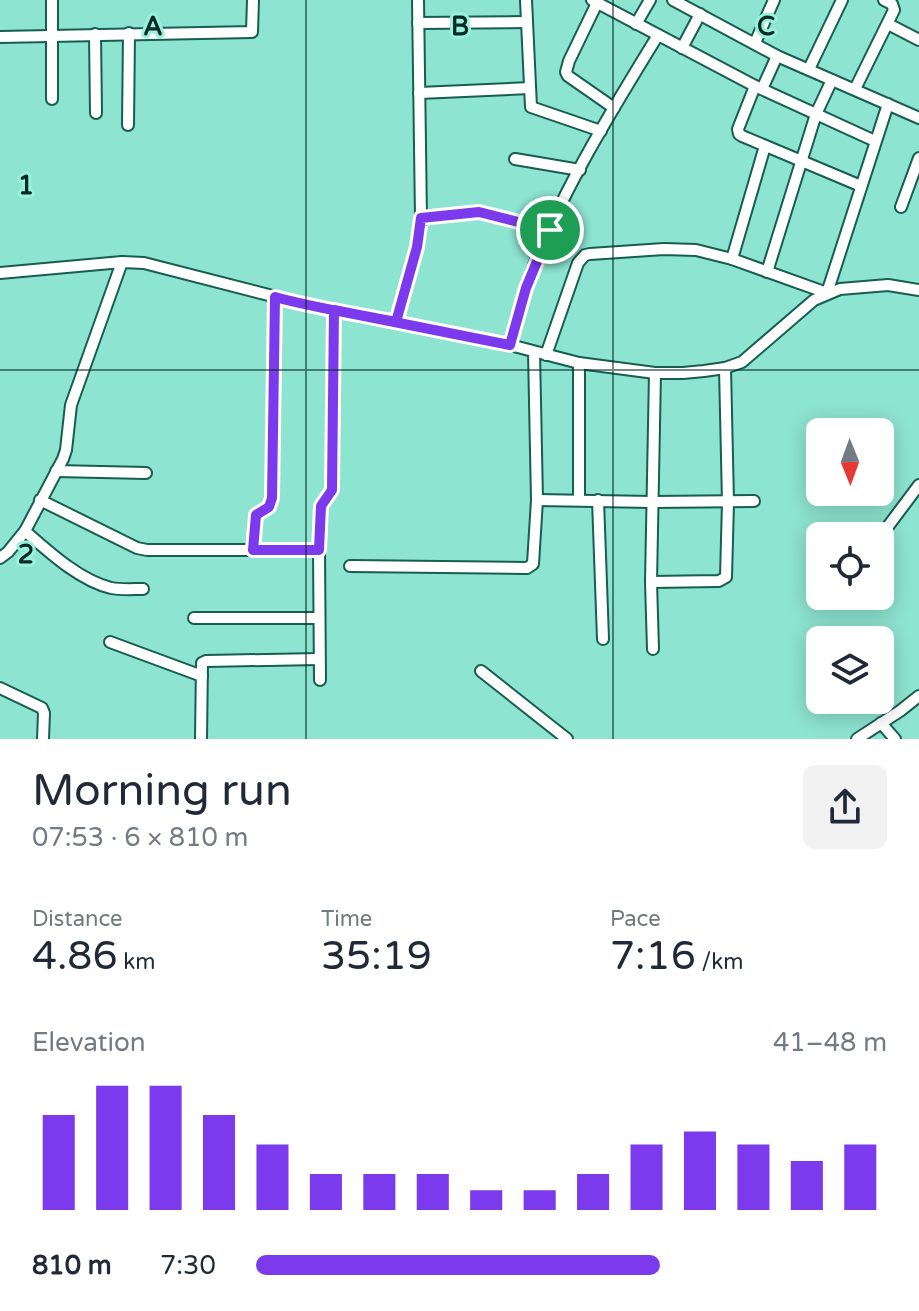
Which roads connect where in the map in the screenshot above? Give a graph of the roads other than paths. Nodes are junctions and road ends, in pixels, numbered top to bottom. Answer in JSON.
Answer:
{"nodes":[{"id":1,"x":52,"y":0,"type":"edge"},
{"id":2,"x":253,"y":0,"type":"edge"},
{"id":3,"x":418,"y":0,"type":"edge"},
{"id":4,"x":526,"y":0,"type":"edge"},
{"id":5,"x":650,"y":0,"type":"edge"},
{"id":6,"x":673,"y":0,"type":"edge"},
{"id":7,"x":774,"y":0,"type":"edge"},
{"id":8,"x":842,"y":0,"type":"edge"},
{"id":9,"x":884,"y":0,"type":"edge"},
{"id":10,"x":595,"y":2,"type":"edge"},
{"id":11,"x":700,"y":14,"type":"junction"},
{"id":12,"x":527,"y":22,"type":"junction"},
{"id":13,"x":418,"y":23,"type":"junction"},
{"id":14,"x":636,"y":24,"type":"junction"},
{"id":15,"x":888,"y":24,"type":"junction"},
{"id":16,"x":129,"y":33,"type":"junction"},
{"id":17,"x":95,"y":34,"type":"junction"},
{"id":18,"x":51,"y":35,"type":"junction"},
{"id":19,"x":658,"y":35,"type":"junction"},
{"id":20,"x":0,"y":37,"type":"edge"},
{"id":21,"x":919,"y":40,"type":"edge"},
{"id":22,"x":755,"y":43,"type":"junction"},
{"id":23,"x":682,"y":48,"type":"junction"},
{"id":24,"x":777,"y":56,"type":"junction"},
{"id":25,"x":809,"y":69,"type":"junction"},
{"id":26,"x":832,"y":80,"type":"junction"},
{"id":27,"x":758,"y":87,"type":"junction"},
{"id":28,"x":530,"y":88,"type":"junction"},
{"id":29,"x":855,"y":89,"type":"junction"},
{"id":30,"x":419,"y":93,"type":"junction"},
{"id":31,"x":52,"y":99,"type":"dead end"},
{"id":32,"x":888,"y":104,"type":"junction"},
{"id":33,"x":614,"y":108,"type":"junction"},
{"id":34,"x":96,"y":113,"type":"dead end"},
{"id":35,"x":816,"y":114,"type":"junction"},
{"id":36,"x":919,"y":118,"type":"edge"},
{"id":37,"x":128,"y":125,"type":"dead end"},
{"id":38,"x":601,"y":131,"type":"junction"},
{"id":39,"x":875,"y":141,"type":"junction"},
{"id":40,"x":765,"y":146,"type":"junction"},
{"id":41,"x":919,"y":158,"type":"edge"},
{"id":42,"x":515,"y":159,"type":"dead end"},
{"id":43,"x":801,"y":161,"type":"junction"},
{"id":44,"x":580,"y":170,"type":"junction"},
{"id":45,"x":861,"y":186,"type":"junction"},
{"id":46,"x":901,"y":207,"type":"dead end"},
{"id":47,"x":421,"y":218,"type":"junction"},
{"id":48,"x":550,"y":230,"type":"junction"},
{"id":49,"x":732,"y":259,"type":"junction"},
{"id":50,"x":122,"y":262,"type":"junction"},
{"id":51,"x":767,"y":272,"type":"junction"},
{"id":52,"x":0,"y":273,"type":"edge"},
{"id":53,"x":919,"y":290,"type":"edge"},
{"id":54,"x":827,"y":293,"type":"junction"},
{"id":55,"x":275,"y":297,"type":"junction"},
{"id":56,"x":334,"y":310,"type":"junction"},
{"id":57,"x":396,"y":322,"type":"junction"},
{"id":58,"x":510,"y":345,"type":"junction"},
{"id":59,"x":534,"y":352,"type":"junction"},
{"id":60,"x":546,"y":355,"type":"junction"},
{"id":61,"x":579,"y":363,"type":"junction"},
{"id":62,"x":725,"y":368,"type":"junction"},
{"id":63,"x":655,"y":373,"type":"junction"},
{"id":64,"x":56,"y":471,"type":"junction"},
{"id":65,"x":146,"y":473,"type":"dead end"},
{"id":66,"x":919,"y":485,"type":"edge"},
{"id":67,"x":40,"y":500,"type":"junction"},
{"id":68,"x":537,"y":500,"type":"junction"},
{"id":69,"x":579,"y":500,"type":"junction"},
{"id":70,"x":598,"y":500,"type":"junction"},
{"id":71,"x":754,"y":501,"type":"dead end"},
{"id":72,"x":652,"y":502,"type":"junction"},
{"id":73,"x":728,"y":502,"type":"junction"},
{"id":74,"x":891,"y":522,"type":"edge"},
{"id":75,"x":25,"y":531,"type":"junction"},
{"id":76,"x":253,"y":550,"type":"junction"},
{"id":77,"x":319,"y":550,"type":"junction"},
{"id":78,"x":0,"y":558,"type":"edge"},
{"id":79,"x":350,"y":566,"type":"dead end"},
{"id":80,"x":651,"y":582,"type":"junction"},
{"id":81,"x":143,"y":589,"type":"dead end"},
{"id":82,"x":194,"y":618,"type":"dead end"},
{"id":83,"x":319,"y":618,"type":"junction"},
{"id":84,"x":603,"y":639,"type":"dead end"},
{"id":85,"x":110,"y":642,"type":"dead end"},
{"id":86,"x":653,"y":649,"type":"dead end"},
{"id":87,"x":319,"y":659,"type":"junction"},
{"id":88,"x":481,"y":671,"type":"dead end"},
{"id":89,"x":202,"y":676,"type":"junction"},
{"id":90,"x":320,"y":680,"type":"dead end"},
{"id":91,"x":0,"y":688,"type":"edge"},
{"id":92,"x":919,"y":696,"type":"edge"},
{"id":93,"x":881,"y":723,"type":"junction"},
{"id":94,"x":43,"y":739,"type":"edge"},
{"id":95,"x":201,"y":739,"type":"edge"},
{"id":96,"x":567,"y":739,"type":"edge"},
{"id":97,"x":857,"y":739,"type":"edge"},
{"id":98,"x":895,"y":739,"type":"edge"}],
"edges":[{"from":1,"to":18,"type":"street"},
{"from":2,"to":16,"type":"street"},
{"from":3,"to":13,"type":"street"},
{"from":4,"to":12,"type":"street"},
{"from":5,"to":14,"type":"street"},
{"from":6,"to":11,"type":"street"},
{"from":7,"to":22,"type":"street"},
{"from":8,"to":25,"type":"street"},
{"from":9,"to":15,"type":"street"},
{"from":10,"to":14,"type":"street"},
{"from":10,"to":33,"type":"street"},
{"from":11,"to":22,"type":"street"},
{"from":11,"to":23,"type":"street"},
{"from":12,"to":13,"type":"street"},
{"from":12,"to":28,"type":"street"},
{"from":13,"to":30,"type":"street"},
{"from":14,"to":19,"type":"street"},
{"from":15,"to":21,"type":"street"},
{"from":15,"to":29,"type":"street"},
{"from":16,"to":17,"type":"street"},
{"from":16,"to":37,"type":"street"},
{"from":17,"to":18,"type":"street"},
{"from":17,"to":34,"type":"street"},
{"from":18,"to":20,"type":"street"},
{"from":18,"to":31,"type":"street"},
{"from":19,"to":23,"type":"street"},
{"from":19,"to":33,"type":"street"},
{"from":22,"to":24,"type":"street"},
{"from":23,"to":27,"type":"street"},
{"from":24,"to":25,"type":"street"},
{"from":24,"to":27,"type":"street"},
{"from":25,"to":26,"type":"street"},
{"from":26,"to":29,"type":"street"},
{"from":26,"to":35,"type":"street"},
{"from":27,"to":35,"type":"street"},
{"from":27,"to":40,"type":"street"},
{"from":28,"to":30,"type":"street"},
{"from":28,"to":38,"type":"street"},
{"from":29,"to":32,"type":"street"},
{"from":30,"to":47,"type":"street"},
{"from":32,"to":36,"type":"street"},
{"from":32,"to":39,"type":"street"},
{"from":33,"to":38,"type":"street"},
{"from":35,"to":39,"type":"street"},
{"from":35,"to":43,"type":"street"},
{"from":38,"to":44,"type":"street"},
{"from":39,"to":45,"type":"street"},
{"from":40,"to":43,"type":"street"},
{"from":40,"to":49,"type":"street"},
{"from":41,"to":46,"type":"street"},
{"from":42,"to":44,"type":"street"},
{"from":43,"to":45,"type":"street"},
{"from":43,"to":51,"type":"street"},
{"from":44,"to":48,"type":"street"},
{"from":45,"to":54,"type":"street"},
{"from":47,"to":48,"type":"street"},
{"from":47,"to":57,"type":"street"},
{"from":48,"to":58,"type":"street"},
{"from":49,"to":51,"type":"street"},
{"from":49,"to":60,"type":"street"},
{"from":50,"to":52,"type":"street"},
{"from":50,"to":55,"type":"street"},
{"from":50,"to":64,"type":"street"},
{"from":51,"to":54,"type":"street"},
{"from":53,"to":54,"type":"street"},
{"from":54,"to":62,"type":"street"},
{"from":55,"to":56,"type":"street"},
{"from":55,"to":76,"type":"street"},
{"from":56,"to":57,"type":"street"},
{"from":56,"to":77,"type":"street"},
{"from":57,"to":58,"type":"street"},
{"from":58,"to":59,"type":"street"},
{"from":59,"to":60,"type":"street"},
{"from":59,"to":68,"type":"street"},
{"from":60,"to":61,"type":"street"},
{"from":61,"to":63,"type":"street"},
{"from":61,"to":69,"type":"street"},
{"from":62,"to":63,"type":"street"},
{"from":62,"to":73,"type":"street"},
{"from":63,"to":72,"type":"street"},
{"from":64,"to":65,"type":"street"},
{"from":64,"to":67,"type":"street"},
{"from":66,"to":74,"type":"street"},
{"from":67,"to":75,"type":"street"},
{"from":67,"to":76,"type":"street"},
{"from":68,"to":69,"type":"street"},
{"from":68,"to":79,"type":"street"},
{"from":69,"to":70,"type":"street"},
{"from":70,"to":72,"type":"street"},
{"from":70,"to":84,"type":"street"},
{"from":71,"to":73,"type":"street"},
{"from":72,"to":73,"type":"street"},
{"from":72,"to":80,"type":"street"},
{"from":73,"to":80,"type":"street"},
{"from":75,"to":78,"type":"street"},
{"from":75,"to":81,"type":"street"},
{"from":76,"to":77,"type":"street"},
{"from":77,"to":83,"type":"street"},
{"from":80,"to":86,"type":"street"},
{"from":82,"to":83,"type":"street"},
{"from":83,"to":87,"type":"street"},
{"from":85,"to":89,"type":"street"},
{"from":87,"to":89,"type":"street"},
{"from":87,"to":90,"type":"street"},
{"from":88,"to":96,"type":"street"},
{"from":89,"to":95,"type":"street"},
{"from":91,"to":94,"type":"street"},
{"from":92,"to":93,"type":"street"},
{"from":93,"to":97,"type":"street"},
{"from":93,"to":98,"type":"street"}]}
